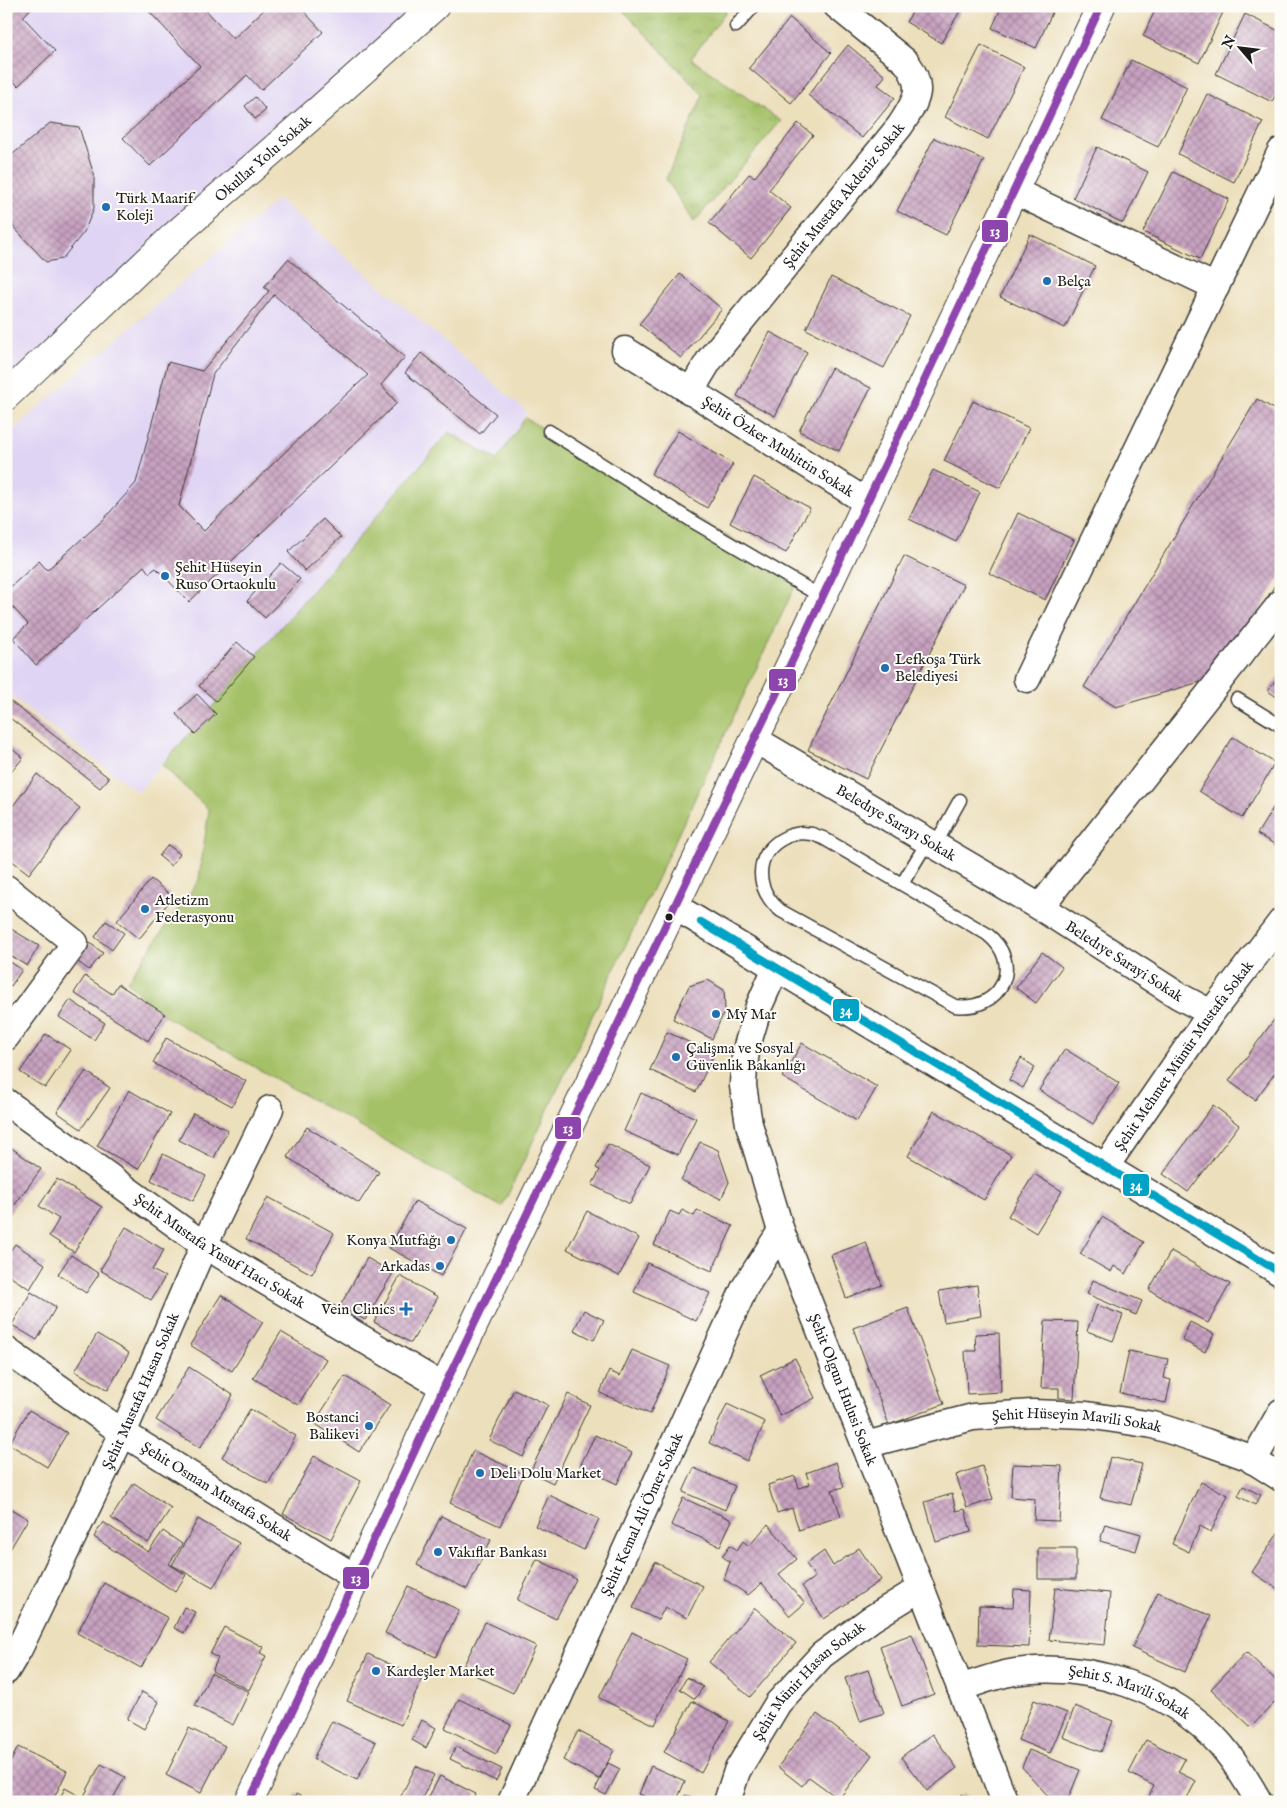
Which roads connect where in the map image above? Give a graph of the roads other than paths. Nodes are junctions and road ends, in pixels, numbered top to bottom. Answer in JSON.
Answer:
{"nodes":[{"id":1,"x":435,"y":6,"type":"edge"},
{"id":2,"x":754,"y":6,"type":"edge"},
{"id":3,"x":837,"y":6,"type":"edge"},
{"id":4,"x":1101,"y":6,"type":"edge"},
{"id":5,"x":736,"y":26,"type":"dead end"},
{"id":6,"x":1281,"y":152,"type":"edge"},
{"id":7,"x":1014,"y":191,"type":"junction"},
{"id":8,"x":1216,"y":287,"type":"junction"},
{"id":9,"x":625,"y":350,"type":"dead end"},
{"id":10,"x":690,"y":392,"type":"junction"},
{"id":11,"x":6,"y":396,"type":"edge"},
{"id":12,"x":549,"y":431,"type":"dead end"},
{"id":13,"x":867,"y":502,"type":"junction"},
{"id":14,"x":822,"y":597,"type":"junction"},
{"id":15,"x":1281,"y":603,"type":"edge"},
{"id":16,"x":1027,"y":679,"type":"dead end"},
{"id":17,"x":1237,"y":699,"type":"dead end"},
{"id":18,"x":1281,"y":726,"type":"edge"},
{"id":19,"x":754,"y":739,"type":"junction"},
{"id":20,"x":960,"y":800,"type":"dead end"},
{"id":21,"x":931,"y":843,"type":"junction"},
{"id":22,"x":902,"y":884,"type":"junction"},
{"id":23,"x":6,"y":888,"type":"edge"},
{"id":24,"x":674,"y":906,"type":"junction"},
{"id":25,"x":1040,"y":906,"type":"junction"},
{"id":26,"x":1281,"y":922,"type":"edge"},
{"id":27,"x":776,"y":968,"type":"junction"},
{"id":28,"x":1211,"y":1013,"type":"junction"},
{"id":29,"x":6,"y":1037,"type":"edge"},
{"id":30,"x":6,"y":1102,"type":"edge"},
{"id":31,"x":270,"y":1109,"type":"dead end"},
{"id":32,"x":1106,"y":1166,"type":"junction"},
{"id":33,"x":781,"y":1231,"type":"junction"},
{"id":34,"x":204,"y":1245,"type":"junction"},
{"id":35,"x":1281,"y":1273,"type":"edge"},
{"id":36,"x":6,"y":1350,"type":"edge"},
{"id":37,"x":444,"y":1387,"type":"junction"},
{"id":38,"x":1281,"y":1412,"type":"edge"},
{"id":39,"x":124,"y":1433,"type":"junction"},
{"id":40,"x":865,"y":1445,"type":"junction"},
{"id":41,"x":1253,"y":1461,"type":"junction"},
{"id":42,"x":1281,"y":1478,"type":"edge"},
{"id":43,"x":356,"y":1578,"type":"junction"},
{"id":44,"x":921,"y":1588,"type":"junction"},
{"id":45,"x":6,"y":1670,"type":"edge"},
{"id":46,"x":960,"y":1688,"type":"junction"},
{"id":47,"x":249,"y":1802,"type":"edge"},
{"id":48,"x":511,"y":1802,"type":"edge"},
{"id":49,"x":726,"y":1802,"type":"edge"},
{"id":50,"x":1005,"y":1802,"type":"edge"},
{"id":51,"x":1259,"y":1802,"type":"edge"}],
"edges":[{"from":1,"to":11,"type":"main road","name":"Okullar Yolu Sokak"},
{"from":2,"to":5,"type":"lane"},
{"from":3,"to":10,"type":"street","name":"Şehit Mustafa Akdeniz Sokak"},
{"from":4,"to":7,"type":"main road"},
{"from":6,"to":8,"type":"street"},
{"from":7,"to":8,"type":"street"},
{"from":7,"to":13,"type":"main road"},
{"from":8,"to":16,"type":"street"},
{"from":9,"to":10,"type":"street","name":"Şehit Özker Muhittin Sokak"},
{"from":10,"to":13,"type":"street","name":"Şehit Özker Muhittin Sokak"},
{"from":12,"to":14,"type":"lane"},
{"from":13,"to":14,"type":"main road"},
{"from":14,"to":19,"type":"main road"},
{"from":15,"to":25,"type":"street"},
{"from":17,"to":18,"type":"lane"},
{"from":19,"to":21,"type":"street","name":"Beledıye Sarayı Sokak"},
{"from":19,"to":24,"type":"main road"},
{"from":20,"to":21,"type":"lane"},
{"from":21,"to":22,"type":"lane"},
{"from":21,"to":25,"type":"street","name":"Beledıye Sarayı Sokak"},
{"from":22,"to":22,"type":"lane"},
{"from":23,"to":29,"type":"street"},
{"from":24,"to":27,"type":"street"},
{"from":24,"to":37,"type":"main road"},
{"from":25,"to":28,"type":"street","name":"Beledıye Sarayi Sokak"},
{"from":26,"to":28,"type":"street","name":"Şehit Mehmet Münür Mustafa Sokak"},
{"from":27,"to":32,"type":"street"},
{"from":27,"to":33,"type":"street","name":"Şehit Olgun Hulusi Sokak"},
{"from":28,"to":32,"type":"street","name":"Şehit Mehmet Münür Mustafa Sokak"},
{"from":30,"to":34,"type":"street","name":"Şehit Mustafa Yusuf Hacı Sokak"},
{"from":31,"to":34,"type":"street","name":"Şehit Mustafa Hasan Sokak"},
{"from":32,"to":35,"type":"street"},
{"from":33,"to":40,"type":"street","name":"Şehit Olgun Hulusi Sokak"},
{"from":33,"to":48,"type":"street","name":"Şehit Kemal Ali Ömer Sokak"},
{"from":34,"to":37,"type":"street","name":"Şehit Mustafa Yusuf Hacı Sokak"},
{"from":34,"to":39,"type":"street","name":"Şehit Mustafa Hasan Sokak"},
{"from":36,"to":39,"type":"street","name":"Şehit Osman Mustafa Sokak"},
{"from":37,"to":43,"type":"main road"},
{"from":38,"to":41,"type":"street"},
{"from":39,"to":43,"type":"street","name":"Şehit Osman Mustafa Sokak"},
{"from":39,"to":45,"type":"street","name":"Şehit Mustafa Hasan Sokak"},
{"from":40,"to":41,"type":"street","name":"Şehit Hüseyin Mavili Sokak"},
{"from":40,"to":44,"type":"street","name":"Şehit Olgun Hulusi Sokak"},
{"from":41,"to":42,"type":"street","name":"Şehit Hüseyin Mavili Sokak"},
{"from":43,"to":47,"type":"main road"},
{"from":44,"to":46,"type":"street","name":"Şehit Olgun Hulusi Sokak"},
{"from":44,"to":49,"type":"street","name":"Şehit Münir Hasan Sokak"},
{"from":46,"to":50,"type":"street","name":"Şehit Olgun Hulusi Sokak"},
{"from":46,"to":51,"type":"street","name":"Şehit S. Mavili Sokak"}]}
